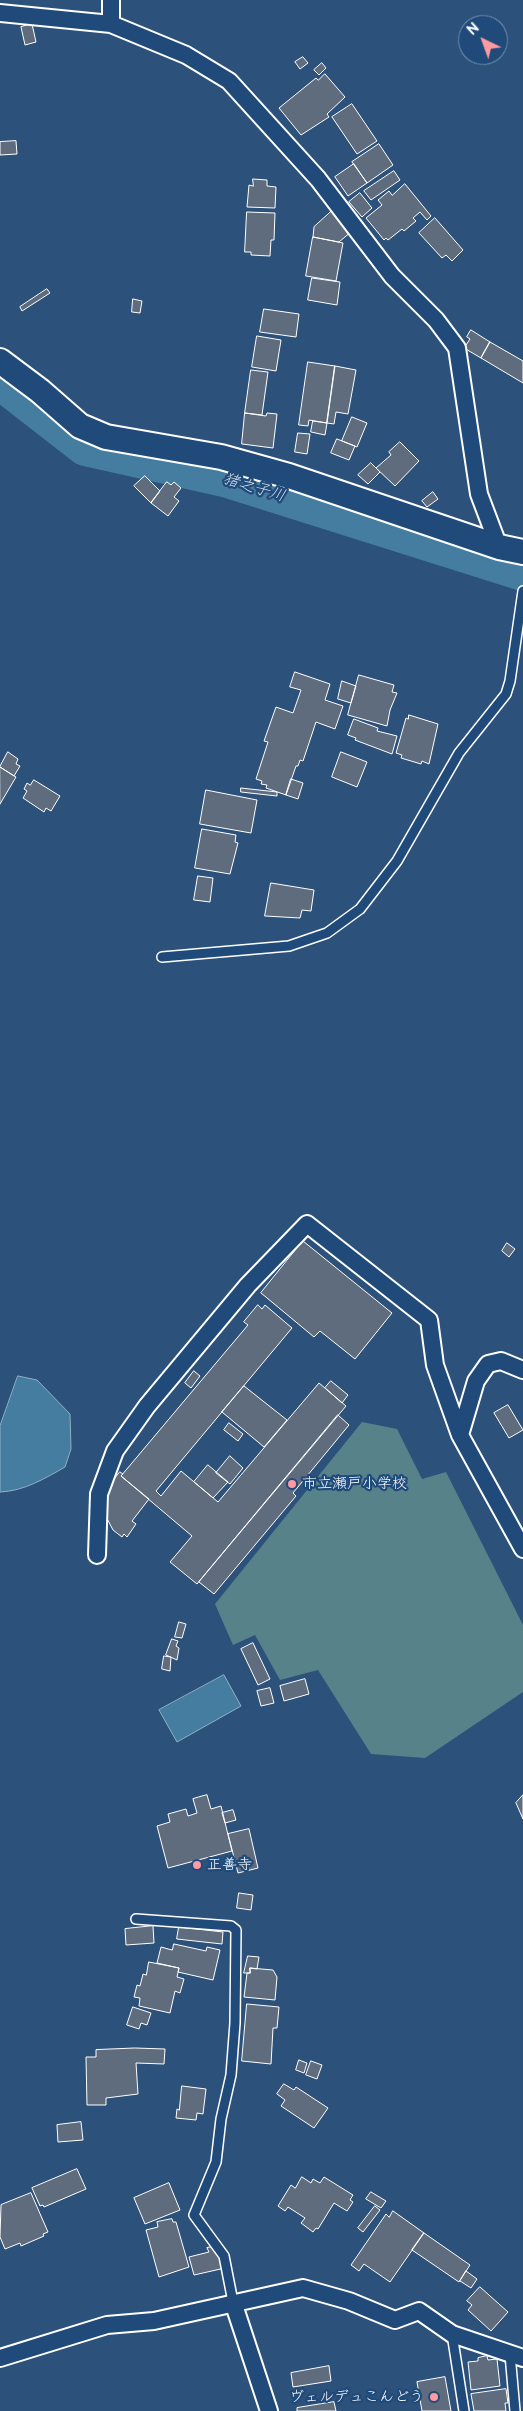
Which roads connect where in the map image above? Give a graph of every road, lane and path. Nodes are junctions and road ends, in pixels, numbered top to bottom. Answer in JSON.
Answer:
{"nodes":[{"id":1,"x":111,"y":0,"type":"edge"},
{"id":2,"x":0,"y":13,"type":"edge"},
{"id":3,"x":111,"y":24,"type":"junction"},
{"id":4,"x":0,"y":361,"type":"edge"},
{"id":5,"x":499,"y":547,"type":"junction"},
{"id":6,"x":523,"y":552,"type":"edge"},
{"id":7,"x":523,"y":591,"type":"edge"},
{"id":8,"x":162,"y":957,"type":"dead end"},
{"id":9,"x":523,"y":1370,"type":"edge"},
{"id":10,"x":460,"y":1435,"type":"junction"},
{"id":11,"x":523,"y":1549,"type":"edge"},
{"id":12,"x":97,"y":1555,"type":"dead end"},
{"id":13,"x":136,"y":1919,"type":"dead end"},
{"id":14,"x":233,"y":2302,"type":"junction"},
{"id":15,"x":452,"y":2334,"type":"junction"},
{"id":16,"x":517,"y":2356,"type":"edge"},
{"id":17,"x":0,"y":2358,"type":"edge"},
{"id":18,"x":269,"y":2411,"type":"edge"},
{"id":19,"x":464,"y":2411,"type":"edge"},
{"id":20,"x":515,"y":2411,"type":"edge"}],
"edges":[{"from":1,"to":3,"type":"street"},
{"from":2,"to":3,"type":"street"},
{"from":3,"to":5,"type":"street"},
{"from":4,"to":5,"type":"street"},
{"from":5,"to":6,"type":"street"},
{"from":7,"to":8,"type":"lane"},
{"from":9,"to":10,"type":"street"},
{"from":10,"to":11,"type":"street"},
{"from":10,"to":12,"type":"street"},
{"from":13,"to":14,"type":"lane"},
{"from":14,"to":15,"type":"street"},
{"from":14,"to":17,"type":"street"},
{"from":14,"to":18,"type":"street"},
{"from":15,"to":16,"type":"street"},
{"from":15,"to":19,"type":"lane"},
{"from":16,"to":20,"type":"lane"}]}
